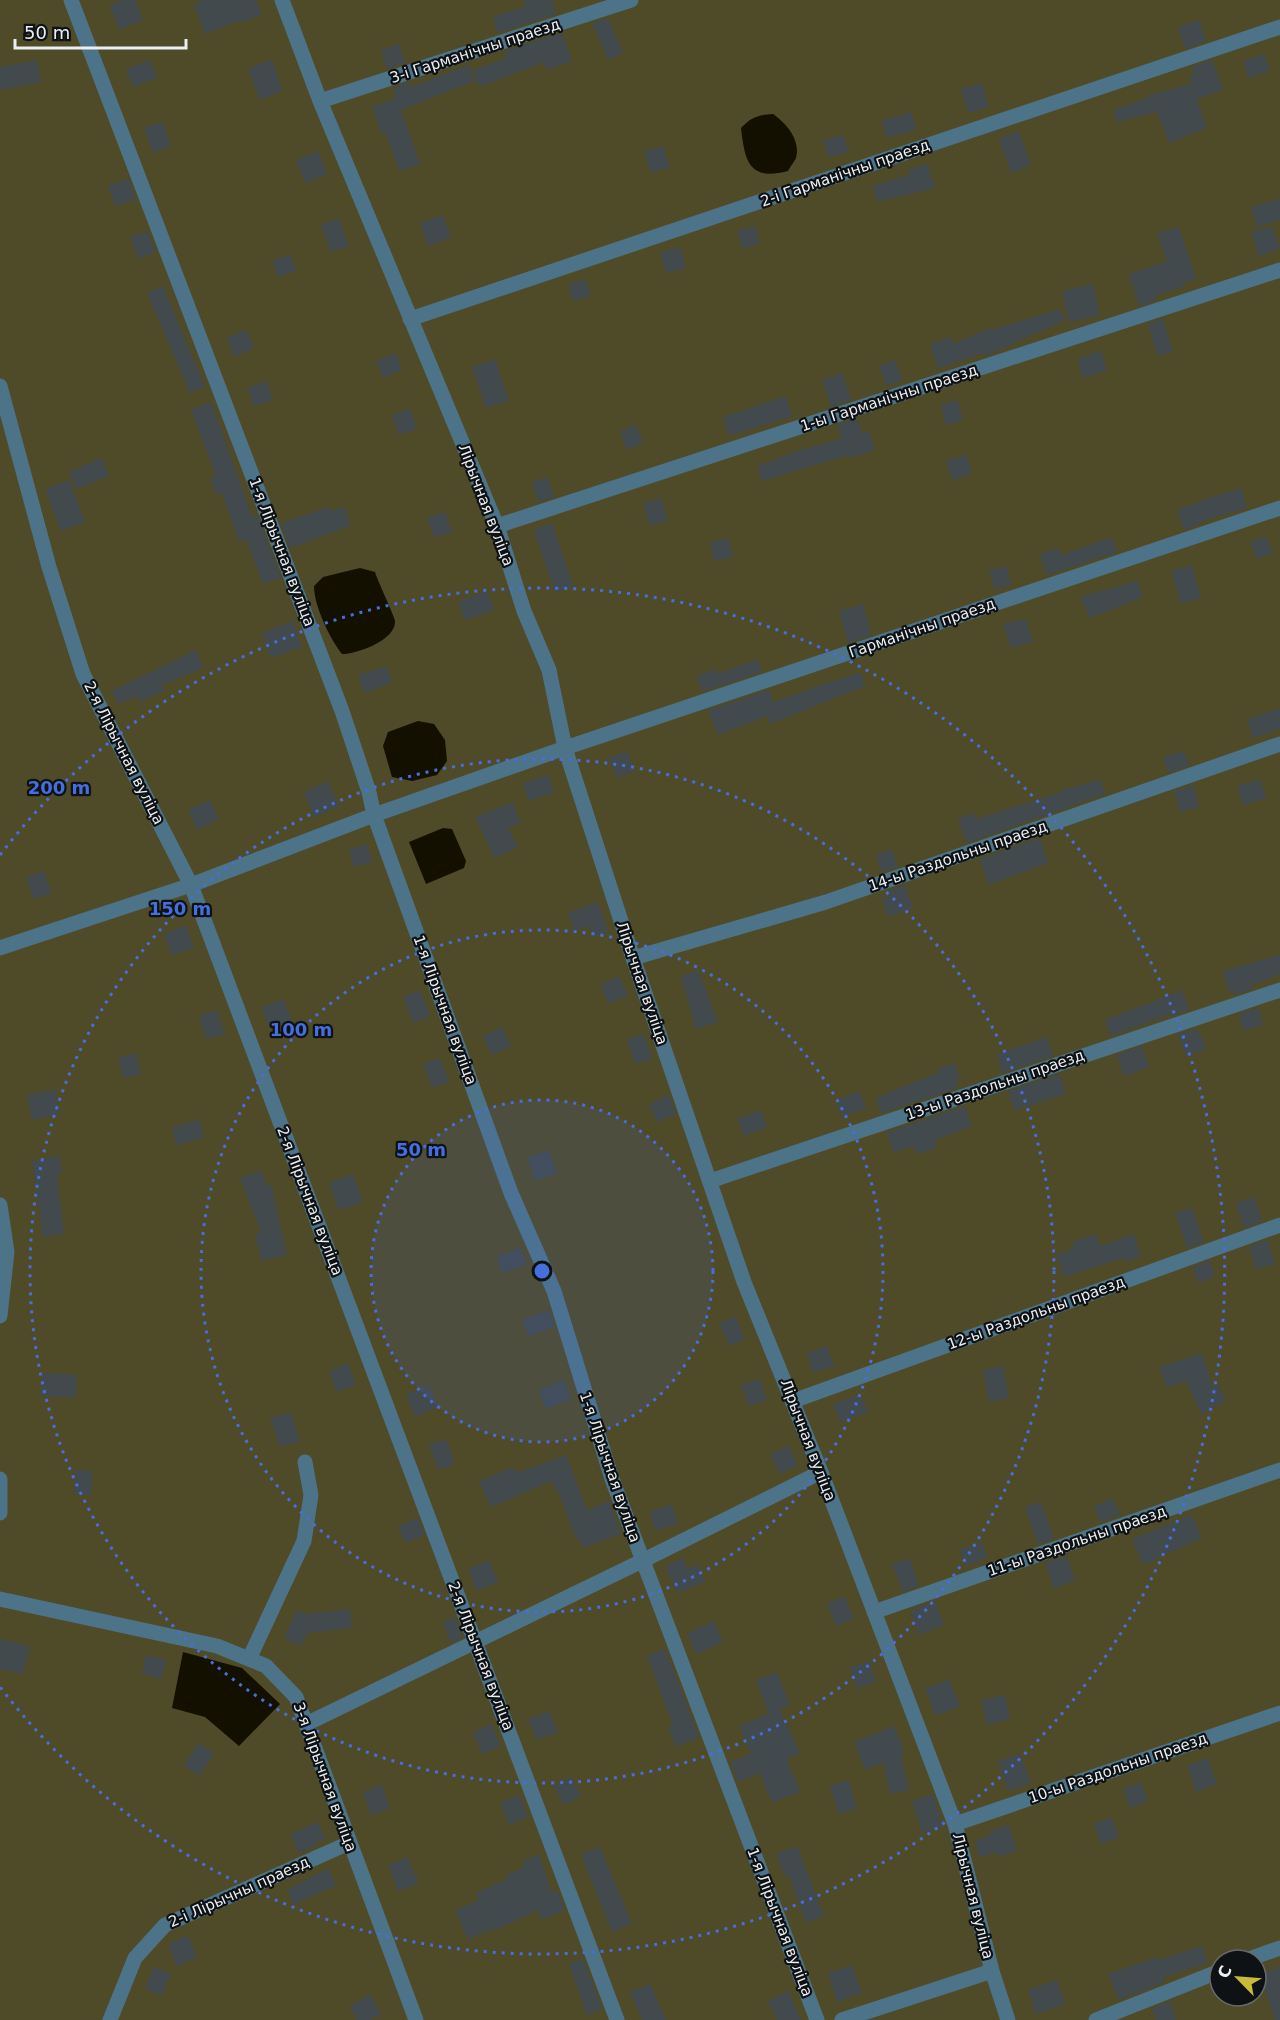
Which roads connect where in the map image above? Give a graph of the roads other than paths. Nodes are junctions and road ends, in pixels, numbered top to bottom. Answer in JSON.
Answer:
{"nodes":[{"id":1,"x":71,"y":0,"type":"edge"},
{"id":2,"x":282,"y":0,"type":"edge"},
{"id":3,"x":631,"y":0,"type":"edge"},
{"id":4,"x":1280,"y":27,"type":"edge"},
{"id":5,"x":320,"y":101,"type":"junction"},
{"id":6,"x":1280,"y":270,"type":"edge"},
{"id":7,"x":410,"y":319,"type":"junction"},
{"id":8,"x":0,"y":386,"type":"edge"},
{"id":9,"x":1280,"y":508,"type":"edge"},
{"id":10,"x":497,"y":526,"type":"junction"},
{"id":11,"x":1280,"y":744,"type":"edge"},
{"id":12,"x":565,"y":748,"type":"junction"},
{"id":13,"x":374,"y":815,"type":"junction"},
{"id":14,"x":191,"y":885,"type":"junction"},
{"id":15,"x":0,"y":948,"type":"edge"},
{"id":16,"x":633,"y":958,"type":"junction"},
{"id":17,"x":1280,"y":990,"type":"edge"},
{"id":18,"x":710,"y":1181,"type":"junction"},
{"id":19,"x":0,"y":1205,"type":"edge"},
{"id":20,"x":1280,"y":1226,"type":"edge"},
{"id":21,"x":0,"y":1316,"type":"edge"},
{"id":22,"x":793,"y":1401,"type":"junction"},
{"id":23,"x":305,"y":1462,"type":"dead end"},
{"id":24,"x":1280,"y":1470,"type":"edge"},
{"id":25,"x":821,"y":1472,"type":"junction"},
{"id":26,"x":0,"y":1479,"type":"edge"},
{"id":27,"x":0,"y":1513,"type":"edge"},
{"id":28,"x":642,"y":1561,"type":"junction"},
{"id":29,"x":0,"y":1599,"type":"edge"},
{"id":30,"x":874,"y":1612,"type":"junction"},
{"id":31,"x":475,"y":1641,"type":"junction"},
{"id":32,"x":249,"y":1659,"type":"junction"},
{"id":33,"x":1280,"y":1713,"type":"edge"},
{"id":34,"x":306,"y":1724,"type":"junction"},
{"id":35,"x":955,"y":1824,"type":"junction"},
{"id":36,"x":350,"y":1843,"type":"junction"},
{"id":37,"x":992,"y":1971,"type":"junction"},
{"id":38,"x":1208,"y":1976,"type":"edge"},
{"id":39,"x":409,"y":2018,"type":"edge"},
{"id":40,"x":110,"y":2020,"type":"edge"},
{"id":41,"x":617,"y":2020,"type":"edge"},
{"id":42,"x":818,"y":2020,"type":"edge"},
{"id":43,"x":842,"y":2020,"type":"edge"},
{"id":44,"x":1008,"y":2020,"type":"edge"},
{"id":45,"x":1096,"y":2020,"type":"edge"}],
"edges":[{"from":1,"to":13,"type":"street","name":"1-я Лірычная вуліца"},
{"from":2,"to":5,"type":"street","name":"Лірычная вуліца"},
{"from":3,"to":5,"type":"street","name":"3-і Гарманічны праезд"},
{"from":4,"to":7,"type":"street","name":"2-і Гарманічны праезд"},
{"from":5,"to":7,"type":"street","name":"Лірычная вуліца"},
{"from":6,"to":10,"type":"street","name":"1-ы Гарманічны праезд"},
{"from":7,"to":10,"type":"street","name":"Лірычная вуліца"},
{"from":8,"to":14,"type":"street","name":"2-я Лірычная вуліца"},
{"from":9,"to":12,"type":"street","name":"Гарманічны праезд"},
{"from":10,"to":12,"type":"street","name":"Лірычная вуліца"},
{"from":11,"to":16,"type":"street","name":"14-ы Раздольны праезд"},
{"from":12,"to":13,"type":"street","name":"Гарманічны праезд"},
{"from":12,"to":16,"type":"street","name":"Лірычная вуліца"},
{"from":13,"to":14,"type":"street","name":"Гарманічны праезд"},
{"from":13,"to":28,"type":"street","name":"1-я Лірычная вуліца"},
{"from":14,"to":15,"type":"street","name":"Гарманічны праезд"},
{"from":14,"to":31,"type":"street","name":"2-я Лірычная вуліца"},
{"from":16,"to":18,"type":"street","name":"Лірычная вуліца"},
{"from":17,"to":18,"type":"street","name":"13-ы Раздольны праезд"},
{"from":18,"to":22,"type":"street","name":"Лірычная вуліца"},
{"from":19,"to":21,"type":"street"},
{"from":20,"to":22,"type":"street","name":"12-ы Раздольны праезд"},
{"from":22,"to":25,"type":"street","name":"Лірычная вуліца"},
{"from":23,"to":32,"type":"street"},
{"from":24,"to":30,"type":"street","name":"11-ы Раздольны праезд"},
{"from":25,"to":28,"type":"street"},
{"from":25,"to":30,"type":"street","name":"Лірычная вуліца"},
{"from":26,"to":27,"type":"street"},
{"from":28,"to":31,"type":"street"},
{"from":28,"to":42,"type":"street","name":"1-я Лірычная вуліца"},
{"from":29,"to":32,"type":"street","name":"3-я Лірычная вуліца"},
{"from":30,"to":35,"type":"street","name":"Лірычная вуліца"},
{"from":31,"to":34,"type":"street"},
{"from":31,"to":41,"type":"street","name":"2-я Лірычная вуліца"},
{"from":32,"to":34,"type":"street","name":"3-я Лірычная вуліца"},
{"from":33,"to":35,"type":"street","name":"10-ы Раздольны праезд"},
{"from":34,"to":36,"type":"street","name":"3-я Лірычная вуліца"},
{"from":35,"to":37,"type":"street","name":"Лірычная вуліца"},
{"from":36,"to":39,"type":"street","name":"3-я Лірычная вуліца"},
{"from":36,"to":40,"type":"street","name":"2-і Лірычны праезд"},
{"from":37,"to":43,"type":"street"},
{"from":37,"to":44,"type":"street","name":"Лірычная вуліца"},
{"from":38,"to":45,"type":"street"}]}
